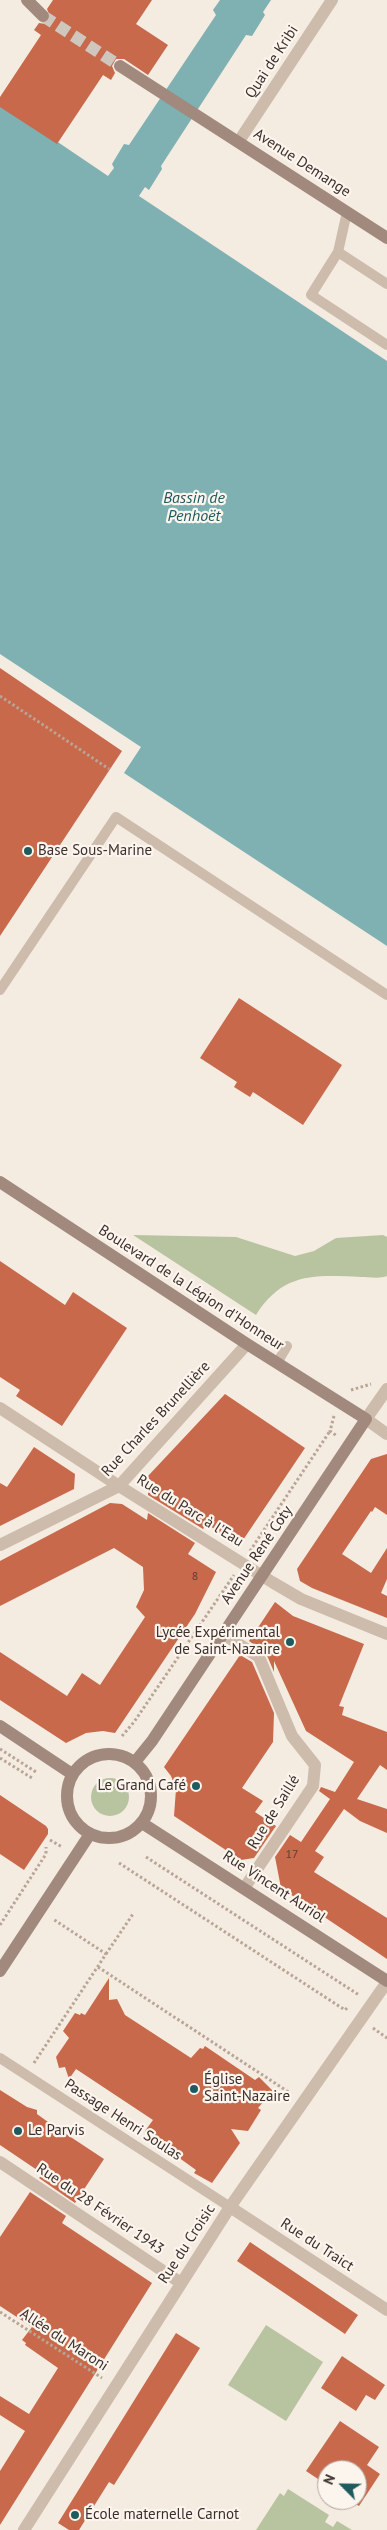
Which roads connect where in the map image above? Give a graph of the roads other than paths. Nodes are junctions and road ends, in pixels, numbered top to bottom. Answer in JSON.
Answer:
{"nodes":[{"id":1,"x":27,"y":0,"type":"edge"},
{"id":2,"x":332,"y":0,"type":"edge"},
{"id":3,"x":43,"y":16,"type":"tunnel mouth"},
{"id":4,"x":120,"y":66,"type":"tunnel mouth"},
{"id":5,"x":239,"y":141,"type":"junction"},
{"id":6,"x":347,"y":212,"type":"junction"},
{"id":7,"x":387,"y":238,"type":"edge"},
{"id":8,"x":338,"y":252,"type":"junction"},
{"id":9,"x":387,"y":284,"type":"edge"},
{"id":10,"x":387,"y":345,"type":"edge"},
{"id":11,"x":0,"y":990,"type":"edge"},
{"id":12,"x":387,"y":995,"type":"edge"},
{"id":13,"x":0,"y":1182,"type":"edge"},
{"id":14,"x":247,"y":1344,"type":"junction"},
{"id":15,"x":287,"y":1346,"type":"dead end"},
{"id":16,"x":277,"y":1363,"type":"junction"},
{"id":17,"x":387,"y":1389,"type":"edge"},
{"id":18,"x":0,"y":1408,"type":"edge"},
{"id":19,"x":366,"y":1419,"type":"junction"},
{"id":20,"x":387,"y":1434,"type":"edge"},
{"id":21,"x":119,"y":1486,"type":"junction"},
{"id":22,"x":0,"y":1545,"type":"edge"},
{"id":23,"x":263,"y":1576,"type":"junction"},
{"id":24,"x":223,"y":1634,"type":"junction"},
{"id":25,"x":387,"y":1634,"type":"edge"},
{"id":26,"x":0,"y":1726,"type":"edge"},
{"id":27,"x":135,"y":1762,"type":"junction"},
{"id":28,"x":72,"y":1774,"type":"junction"},
{"id":29,"x":142,"y":1823,"type":"junction"},
{"id":30,"x":90,"y":1834,"type":"junction"},
{"id":31,"x":245,"y":1887,"type":"junction"},
{"id":32,"x":0,"y":1971,"type":"edge"},
{"id":33,"x":387,"y":1981,"type":"edge"},
{"id":34,"x":0,"y":2058,"type":"edge"},
{"id":35,"x":0,"y":2162,"type":"edge"},
{"id":36,"x":230,"y":2207,"type":"junction"},
{"id":37,"x":181,"y":2283,"type":"junction"},
{"id":38,"x":387,"y":2310,"type":"edge"},
{"id":39,"x":24,"y":2530,"type":"edge"}],
"edges":[{"from":1,"to":3,"type":"main road"},
{"from":2,"to":5,"type":"street","name":"Quai de Kribi"},
{"from":4,"to":5,"type":"main road","name":"Avenue Demange"},
{"from":5,"to":6,"type":"main road","name":"Avenue Demange"},
{"from":6,"to":7,"type":"main road","name":"Avenue Demange"},
{"from":6,"to":8,"type":"lane"},
{"from":8,"to":9,"type":"lane"},
{"from":8,"to":10,"type":"lane"},
{"from":11,"to":12,"type":"lane"},
{"from":13,"to":14,"type":"main road","name":"Boulevard de la Légion d'Honneur"},
{"from":14,"to":16,"type":"main road","name":"Boulevard de la Légion d'Honneur"},
{"from":14,"to":21,"type":"street","name":"Rue Charles Brunellière"},
{"from":15,"to":16,"type":"lane"},
{"from":16,"to":19,"type":"main road","name":"Boulevard de la Légion d'Honneur"},
{"from":17,"to":19,"type":"street","name":"Avenue René Coty"},
{"from":18,"to":21,"type":"street","name":"Rue du Parc à l'Eau"},
{"from":19,"to":20,"type":"street"},
{"from":19,"to":23,"type":"main road","name":"Avenue René Coty"},
{"from":21,"to":22,"type":"street","name":"Rue Charles Brunellière"},
{"from":21,"to":23,"type":"street","name":"Rue du Parc à l'Eau"},
{"from":23,"to":24,"type":"main road","name":"Avenue René Coty"},
{"from":23,"to":25,"type":"street","name":"Rue du Parc à l'Eau"},
{"from":24,"to":27,"type":"main road","name":"Avenue René Coty"},
{"from":24,"to":31,"type":"street","name":"Rue de Saillé"},
{"from":26,"to":28,"type":"main road"},
{"from":27,"to":28,"type":"main road"},
{"from":27,"to":29,"type":"main road"},
{"from":28,"to":30,"type":"main road"},
{"from":29,"to":30,"type":"main road"},
{"from":29,"to":31,"type":"main road","name":"Rue Vincent Auriol"},
{"from":30,"to":32,"type":"main road"},
{"from":31,"to":33,"type":"main road","name":"Rue Vincent Auriol"},
{"from":33,"to":36,"type":"street","name":"Rue du Croisic"},
{"from":34,"to":36,"type":"lane","name":"Passage Henri Soulas"},
{"from":35,"to":37,"type":"street","name":"Rue du 28 Février 1943"},
{"from":36,"to":37,"type":"street","name":"Rue du Croisic"},
{"from":36,"to":38,"type":"street","name":"Rue du Traict"},
{"from":37,"to":39,"type":"street","name":"Rue du Croisic"}]}
